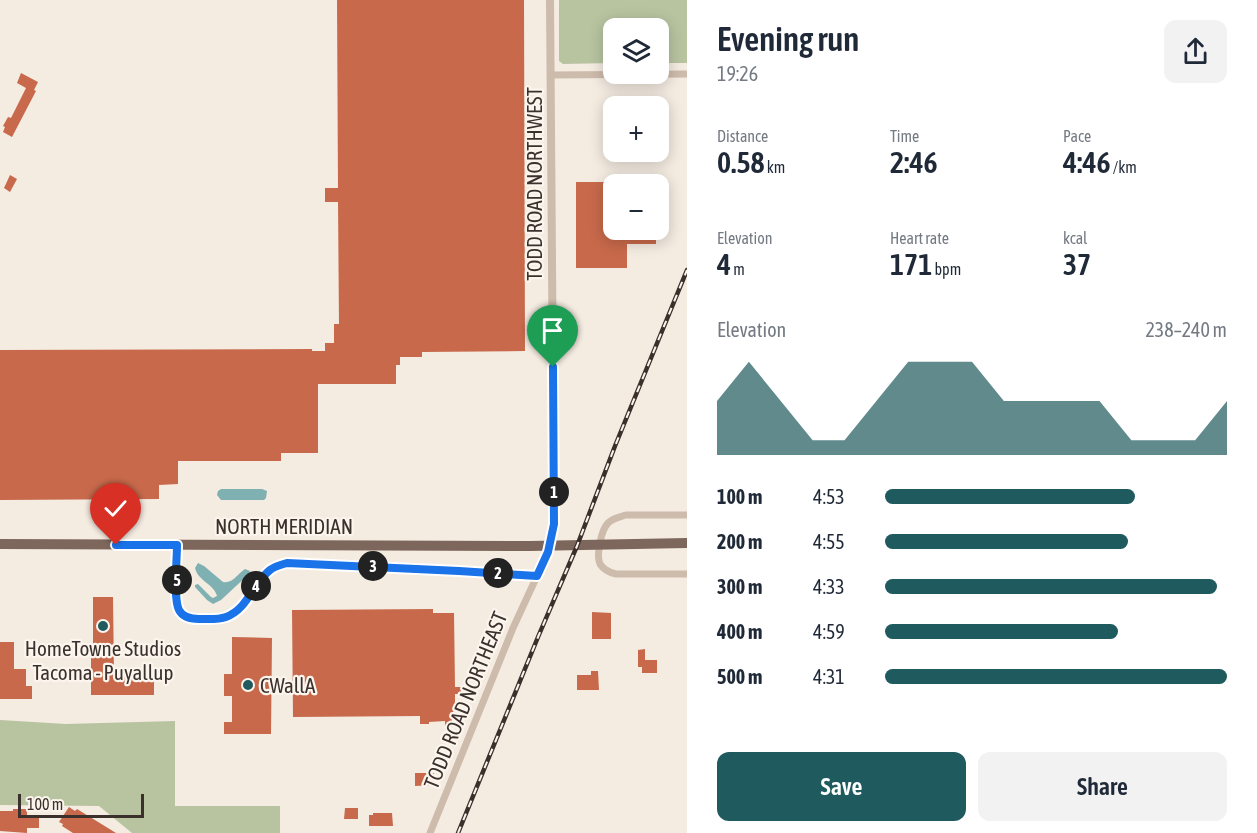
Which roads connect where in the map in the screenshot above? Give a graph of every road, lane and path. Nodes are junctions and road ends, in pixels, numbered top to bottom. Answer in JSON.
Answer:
{"nodes":[{"id":1,"x":550,"y":0,"type":"edge"},
{"id":2,"x":687,"y":74,"type":"edge"},
{"id":3,"x":551,"y":75,"type":"junction"},
{"id":4,"x":687,"y":515,"type":"edge"},
{"id":5,"x":687,"y":543,"type":"edge"},
{"id":6,"x":0,"y":544,"type":"edge"},
{"id":7,"x":177,"y":545,"type":"junction"},
{"id":8,"x":549,"y":548,"type":"joint"},
{"id":9,"x":687,"y":574,"type":"edge"},
{"id":10,"x":537,"y":576,"type":"junction"},
{"id":11,"x":430,"y":833,"type":"edge"}],
"edges":[{"from":1,"to":3,"type":"street","name":"TODD ROAD NORTHWEST"},
{"from":2,"to":3,"type":"street"},
{"from":3,"to":8,"type":"street","name":"TODD ROAD NORTHWEST"},
{"from":4,"to":9,"type":"street"},
{"from":5,"to":7,"type":"main road","name":"NORTH MERIDIAN"},
{"from":6,"to":7,"type":"main road","name":"NORTH MERIDIAN"},
{"from":7,"to":10,"type":"street"},
{"from":8,"to":10,"type":"street","name":"TODD ROAD NORTHEAST"},
{"from":10,"to":11,"type":"street","name":"TODD ROAD NORTHEAST"}]}
